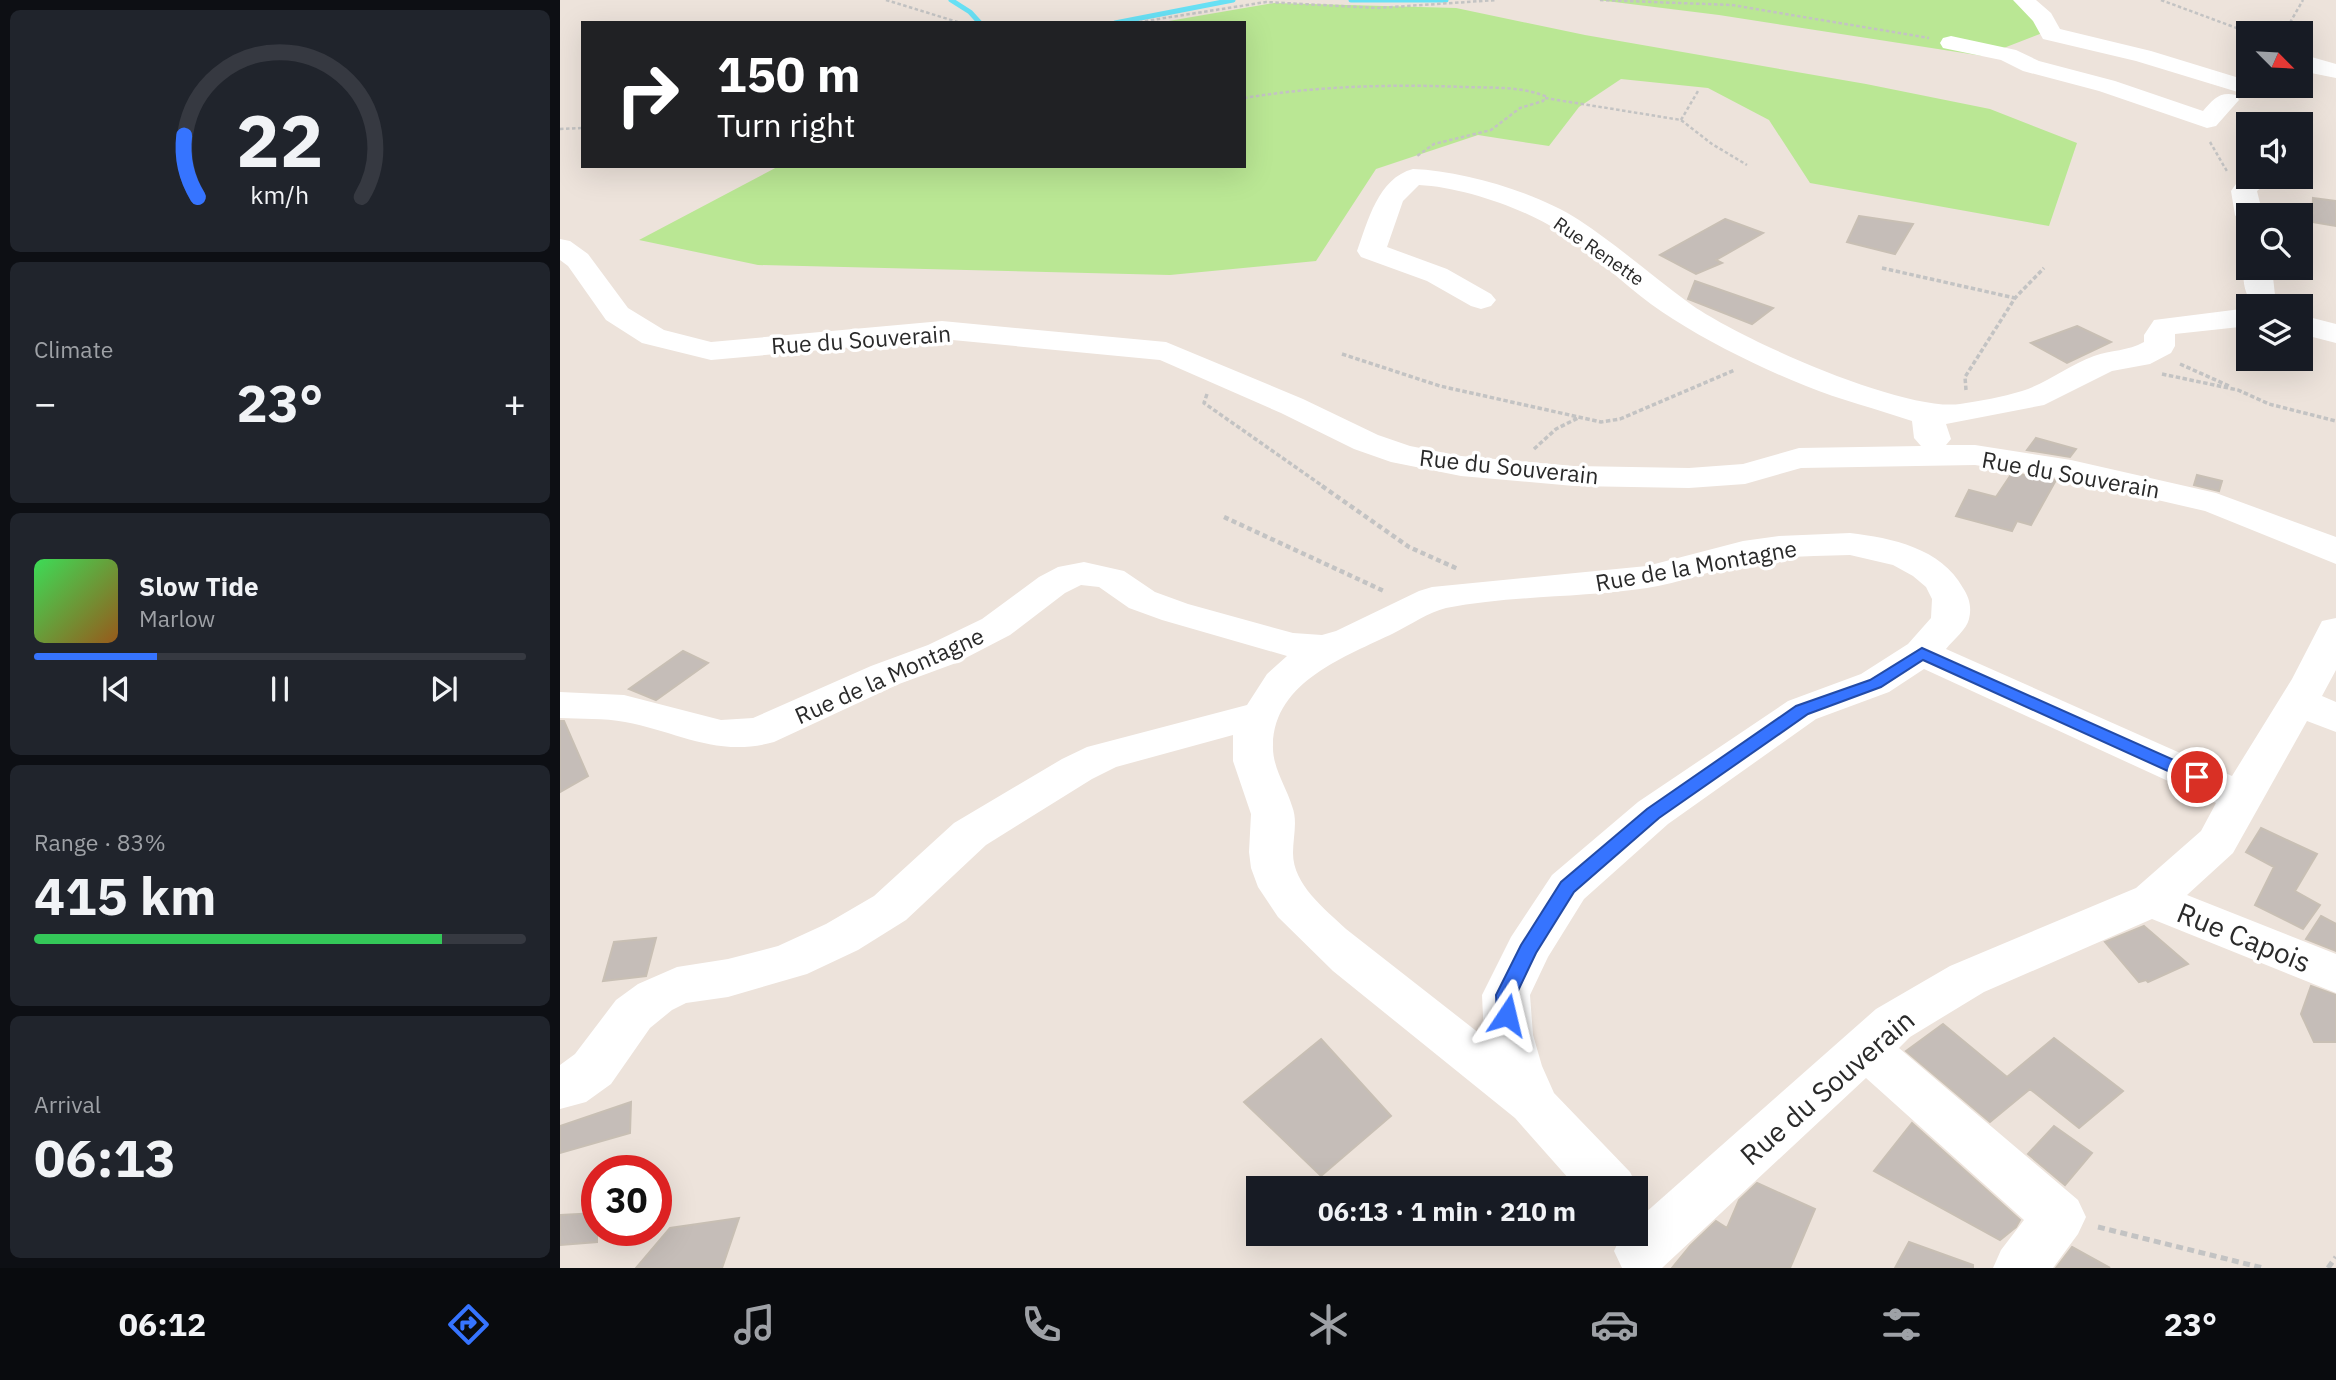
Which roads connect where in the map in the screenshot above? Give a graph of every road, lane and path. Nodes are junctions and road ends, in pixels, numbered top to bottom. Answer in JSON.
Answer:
{"nodes":[{"id":1,"x":886,"y":0,"type":"edge"},
{"id":2,"x":1497,"y":0,"type":"edge"},
{"id":3,"x":1600,"y":0,"type":"edge"},
{"id":4,"x":2024,"y":0,"type":"edge"},
{"id":5,"x":2161,"y":0,"type":"edge"},
{"id":6,"x":2303,"y":0,"type":"edge"},
{"id":7,"x":954,"y":21,"type":"edge"},
{"id":8,"x":1146,"y":21,"type":"edge"},
{"id":9,"x":2291,"y":21,"type":"edge"},
{"id":10,"x":2236,"y":28,"type":"edge"},
{"id":11,"x":2051,"y":34,"type":"junction"},
{"id":12,"x":1951,"y":43,"type":"joint"},
{"id":13,"x":2008,"y":55,"type":"junction"},
{"id":14,"x":2314,"y":66,"type":"edge"},
{"id":15,"x":2336,"y":71,"type":"edge"},
{"id":16,"x":1698,"y":91,"type":"dead end"},
{"id":17,"x":2236,"y":95,"type":"edge"},
{"id":18,"x":1246,"y":98,"type":"edge"},
{"id":19,"x":1545,"y":98,"type":"junction"},
{"id":20,"x":2236,"y":98,"type":"edge"},
{"id":21,"x":1681,"y":120,"type":"junction"},
{"id":22,"x":2207,"y":121,"type":"junction"},
{"id":23,"x":581,"y":128,"type":"edge"},
{"id":24,"x":560,"y":129,"type":"edge"},
{"id":25,"x":1747,"y":165,"type":"dead end"},
{"id":26,"x":1413,"y":177,"type":"junction"},
{"id":27,"x":2252,"y":194,"type":"edge"},
{"id":28,"x":560,"y":247,"type":"edge"},
{"id":29,"x":1882,"y":268,"type":"dead end"},
{"id":30,"x":2044,"y":268,"type":"dead end"},
{"id":31,"x":2015,"y":298,"type":"junction"},
{"id":32,"x":1480,"y":300,"type":"dead end"},
{"id":33,"x":2236,"y":318,"type":"edge"},
{"id":34,"x":2313,"y":327,"type":"edge"},
{"id":35,"x":2336,"y":334,"type":"edge"},
{"id":36,"x":1342,"y":354,"type":"dead end"},
{"id":37,"x":1768,"y":357,"type":"junction"},
{"id":38,"x":2152,"y":361,"type":"junction"},
{"id":39,"x":1221,"y":374,"type":"junction"},
{"id":40,"x":2238,"y":390,"type":"junction"},
{"id":41,"x":1969,"y":412,"type":"junction"},
{"id":42,"x":1928,"y":415,"type":"junction"},
{"id":43,"x":1580,"y":418,"type":"junction"},
{"id":44,"x":2336,"y":421,"type":"edge"},
{"id":45,"x":1975,"y":455,"type":"junction"},
{"id":46,"x":1522,"y":471,"type":"junction"},
{"id":47,"x":1224,"y":517,"type":"dead end"},
{"id":48,"x":2336,"y":553,"type":"edge"},
{"id":49,"x":1504,"y":589,"type":"junction"},
{"id":50,"x":1432,"y":599,"type":"junction"},
{"id":51,"x":2336,"y":629,"type":"edge"},
{"id":52,"x":1349,"y":640,"type":"junction"},
{"id":53,"x":1922,"y":653,"type":"junction"},
{"id":54,"x":560,"y":705,"type":"edge"},
{"id":55,"x":2317,"y":710,"type":"edge"},
{"id":56,"x":1262,"y":715,"type":"junction"},
{"id":57,"x":2241,"y":797,"type":"junction"},
{"id":58,"x":2152,"y":900,"type":"junction"},
{"id":59,"x":2336,"y":974,"type":"edge"},
{"id":60,"x":1866,"y":1048,"type":"junction"},
{"id":61,"x":560,"y":1088,"type":"edge"},
{"id":62,"x":1534,"y":1106,"type":"junction"},
{"id":63,"x":1600,"y":1176,"type":"edge"},
{"id":64,"x":2059,"y":1217,"type":"junction"},
{"id":65,"x":1639,"y":1251,"type":"edge"},
{"id":66,"x":2336,"y":1257,"type":"edge"},
{"id":67,"x":2021,"y":1268,"type":"edge"},
{"id":68,"x":2263,"y":1268,"type":"edge"},
{"id":69,"x":2328,"y":1268,"type":"edge"}],
"edges":[{"from":1,"to":7,"type":"path"},
{"from":2,"to":8,"type":"path"},
{"from":3,"to":12,"type":"path"},
{"from":4,"to":11,"type":"street"},
{"from":5,"to":10,"type":"path"},
{"from":6,"to":9,"type":"path"},
{"from":11,"to":13,"type":"street"},
{"from":11,"to":17,"type":"street"},
{"from":12,"to":13,"type":"street"},
{"from":13,"to":22,"type":"street"},
{"from":14,"to":15,"type":"street"},
{"from":16,"to":21,"type":"path"},
{"from":18,"to":19,"type":"path"},
{"from":19,"to":21,"type":"path"},
{"from":19,"to":26,"type":"path"},
{"from":20,"to":22,"type":"street"},
{"from":21,"to":25,"type":"path"},
{"from":22,"to":27,"type":"path"},
{"from":23,"to":24,"type":"path"},
{"from":26,"to":32,"type":"street"},
{"from":26,"to":37,"type":"street","name":"Rue Renette"},
{"from":28,"to":39,"type":"street","name":"Rue du Souverain"},
{"from":29,"to":31,"type":"path"},
{"from":30,"to":31,"type":"path"},
{"from":31,"to":41,"type":"path"},
{"from":33,"to":38,"type":"street"},
{"from":34,"to":35,"type":"street"},
{"from":36,"to":43,"type":"path"},
{"from":37,"to":42,"type":"street","name":"Rue Renette"},
{"from":37,"to":43,"type":"path"},
{"from":38,"to":40,"type":"path"},
{"from":38,"to":40,"type":"path"},
{"from":38,"to":41,"type":"street"},
{"from":39,"to":46,"type":"street","name":"Rue du Souverain"},
{"from":39,"to":49,"type":"path"},
{"from":40,"to":44,"type":"path"},
{"from":41,"to":42,"type":"street"},
{"from":42,"to":45,"type":"street"},
{"from":43,"to":46,"type":"path"},
{"from":45,"to":46,"type":"street","name":"Rue du Souverain"},
{"from":45,"to":48,"type":"street","name":"Rue du Souverain"},
{"from":47,"to":50,"type":"path"},
{"from":49,"to":50,"type":"street","name":"Rue de la Montagne"},
{"from":49,"to":53,"type":"street","name":"Rue de la Montagne"},
{"from":50,"to":52,"type":"street","name":"Rue de la Montagne"},
{"from":51,"to":55,"type":"street","name":"Rue du Souverain"},
{"from":52,"to":54,"type":"street","name":"Rue de la Montagne"},
{"from":52,"to":56,"type":"street"},
{"from":53,"to":57,"type":"street"},
{"from":53,"to":62,"type":"street","name":"Rue de la Montagne"},
{"from":55,"to":57,"type":"street","name":"Rue du Souverain"},
{"from":56,"to":61,"type":"street"},
{"from":56,"to":62,"type":"street"},
{"from":57,"to":58,"type":"street","name":"Rue du Souverain"},
{"from":58,"to":59,"type":"street","name":"Rue Capois"},
{"from":58,"to":60,"type":"street","name":"Rue du Souverain"},
{"from":60,"to":64,"type":"street"},
{"from":60,"to":65,"type":"street","name":"Rue du Souverain"},
{"from":62,"to":63,"type":"street","name":"Rue de la Montagne"},
{"from":64,"to":67,"type":"street"},
{"from":64,"to":68,"type":"path"},
{"from":66,"to":69,"type":"path"}]}
